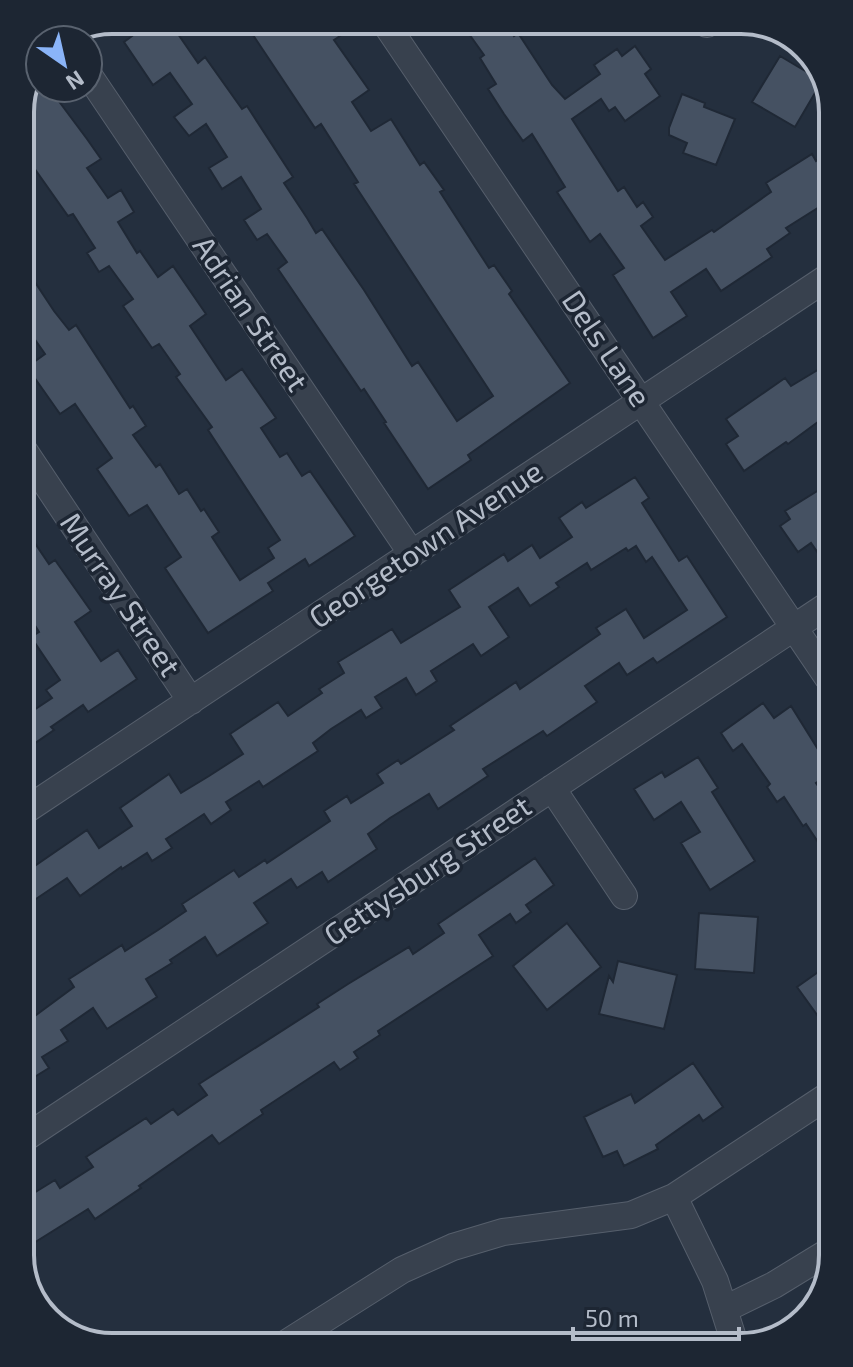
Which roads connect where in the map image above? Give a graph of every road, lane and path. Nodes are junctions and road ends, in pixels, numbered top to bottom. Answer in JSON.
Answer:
{"nodes":[{"id":1,"x":392,"y":34,"type":"edge"},
{"id":2,"x":104,"y":98,"type":"edge"},
{"id":3,"x":819,"y":283,"type":"edge"},
{"id":4,"x":641,"y":402,"type":"junction"},
{"id":5,"x":34,"y":466,"type":"edge"},
{"id":6,"x":412,"y":554,"type":"junction"},
{"id":7,"x":819,"y":611,"type":"edge"},
{"id":8,"x":794,"y":628,"type":"junction"},
{"id":9,"x":819,"y":665,"type":"edge"},
{"id":10,"x":191,"y":701,"type":"junction"},
{"id":11,"x":552,"y":788,"type":"junction"},
{"id":12,"x":34,"y":805,"type":"edge"},
{"id":13,"x":624,"y":896,"type":"dead end"},
{"id":14,"x":819,"y":1102,"type":"edge"},
{"id":15,"x":34,"y":1132,"type":"edge"},
{"id":16,"x":674,"y":1197,"type":"junction"},
{"id":17,"x":819,"y":1258,"type":"edge"},
{"id":18,"x":725,"y":1309,"type":"junction"},
{"id":19,"x":302,"y":1333,"type":"edge"},
{"id":20,"x":726,"y":1333,"type":"edge"}],
"edges":[{"from":1,"to":4,"type":"street","name":"Dels Lane"},
{"from":2,"to":6,"type":"street","name":"Adrian Street"},
{"from":3,"to":4,"type":"street","name":"Georgetown Avenue"},
{"from":4,"to":6,"type":"street","name":"Georgetown Avenue"},
{"from":4,"to":8,"type":"street","name":"Dels Lane"},
{"from":5,"to":10,"type":"street","name":"Murray Street"},
{"from":6,"to":10,"type":"street","name":"Georgetown Avenue"},
{"from":7,"to":8,"type":"street","name":"Gettysburg Street"},
{"from":8,"to":9,"type":"street","name":"Dels Lane"},
{"from":8,"to":11,"type":"street","name":"Gettysburg Street"},
{"from":10,"to":12,"type":"street","name":"Georgetown Avenue"},
{"from":11,"to":13,"type":"street"},
{"from":11,"to":15,"type":"street","name":"Gettysburg Street"},
{"from":14,"to":16,"type":"street"},
{"from":16,"to":18,"type":"street"},
{"from":16,"to":19,"type":"street"},
{"from":17,"to":18,"type":"street"},
{"from":18,"to":20,"type":"street"}]}
